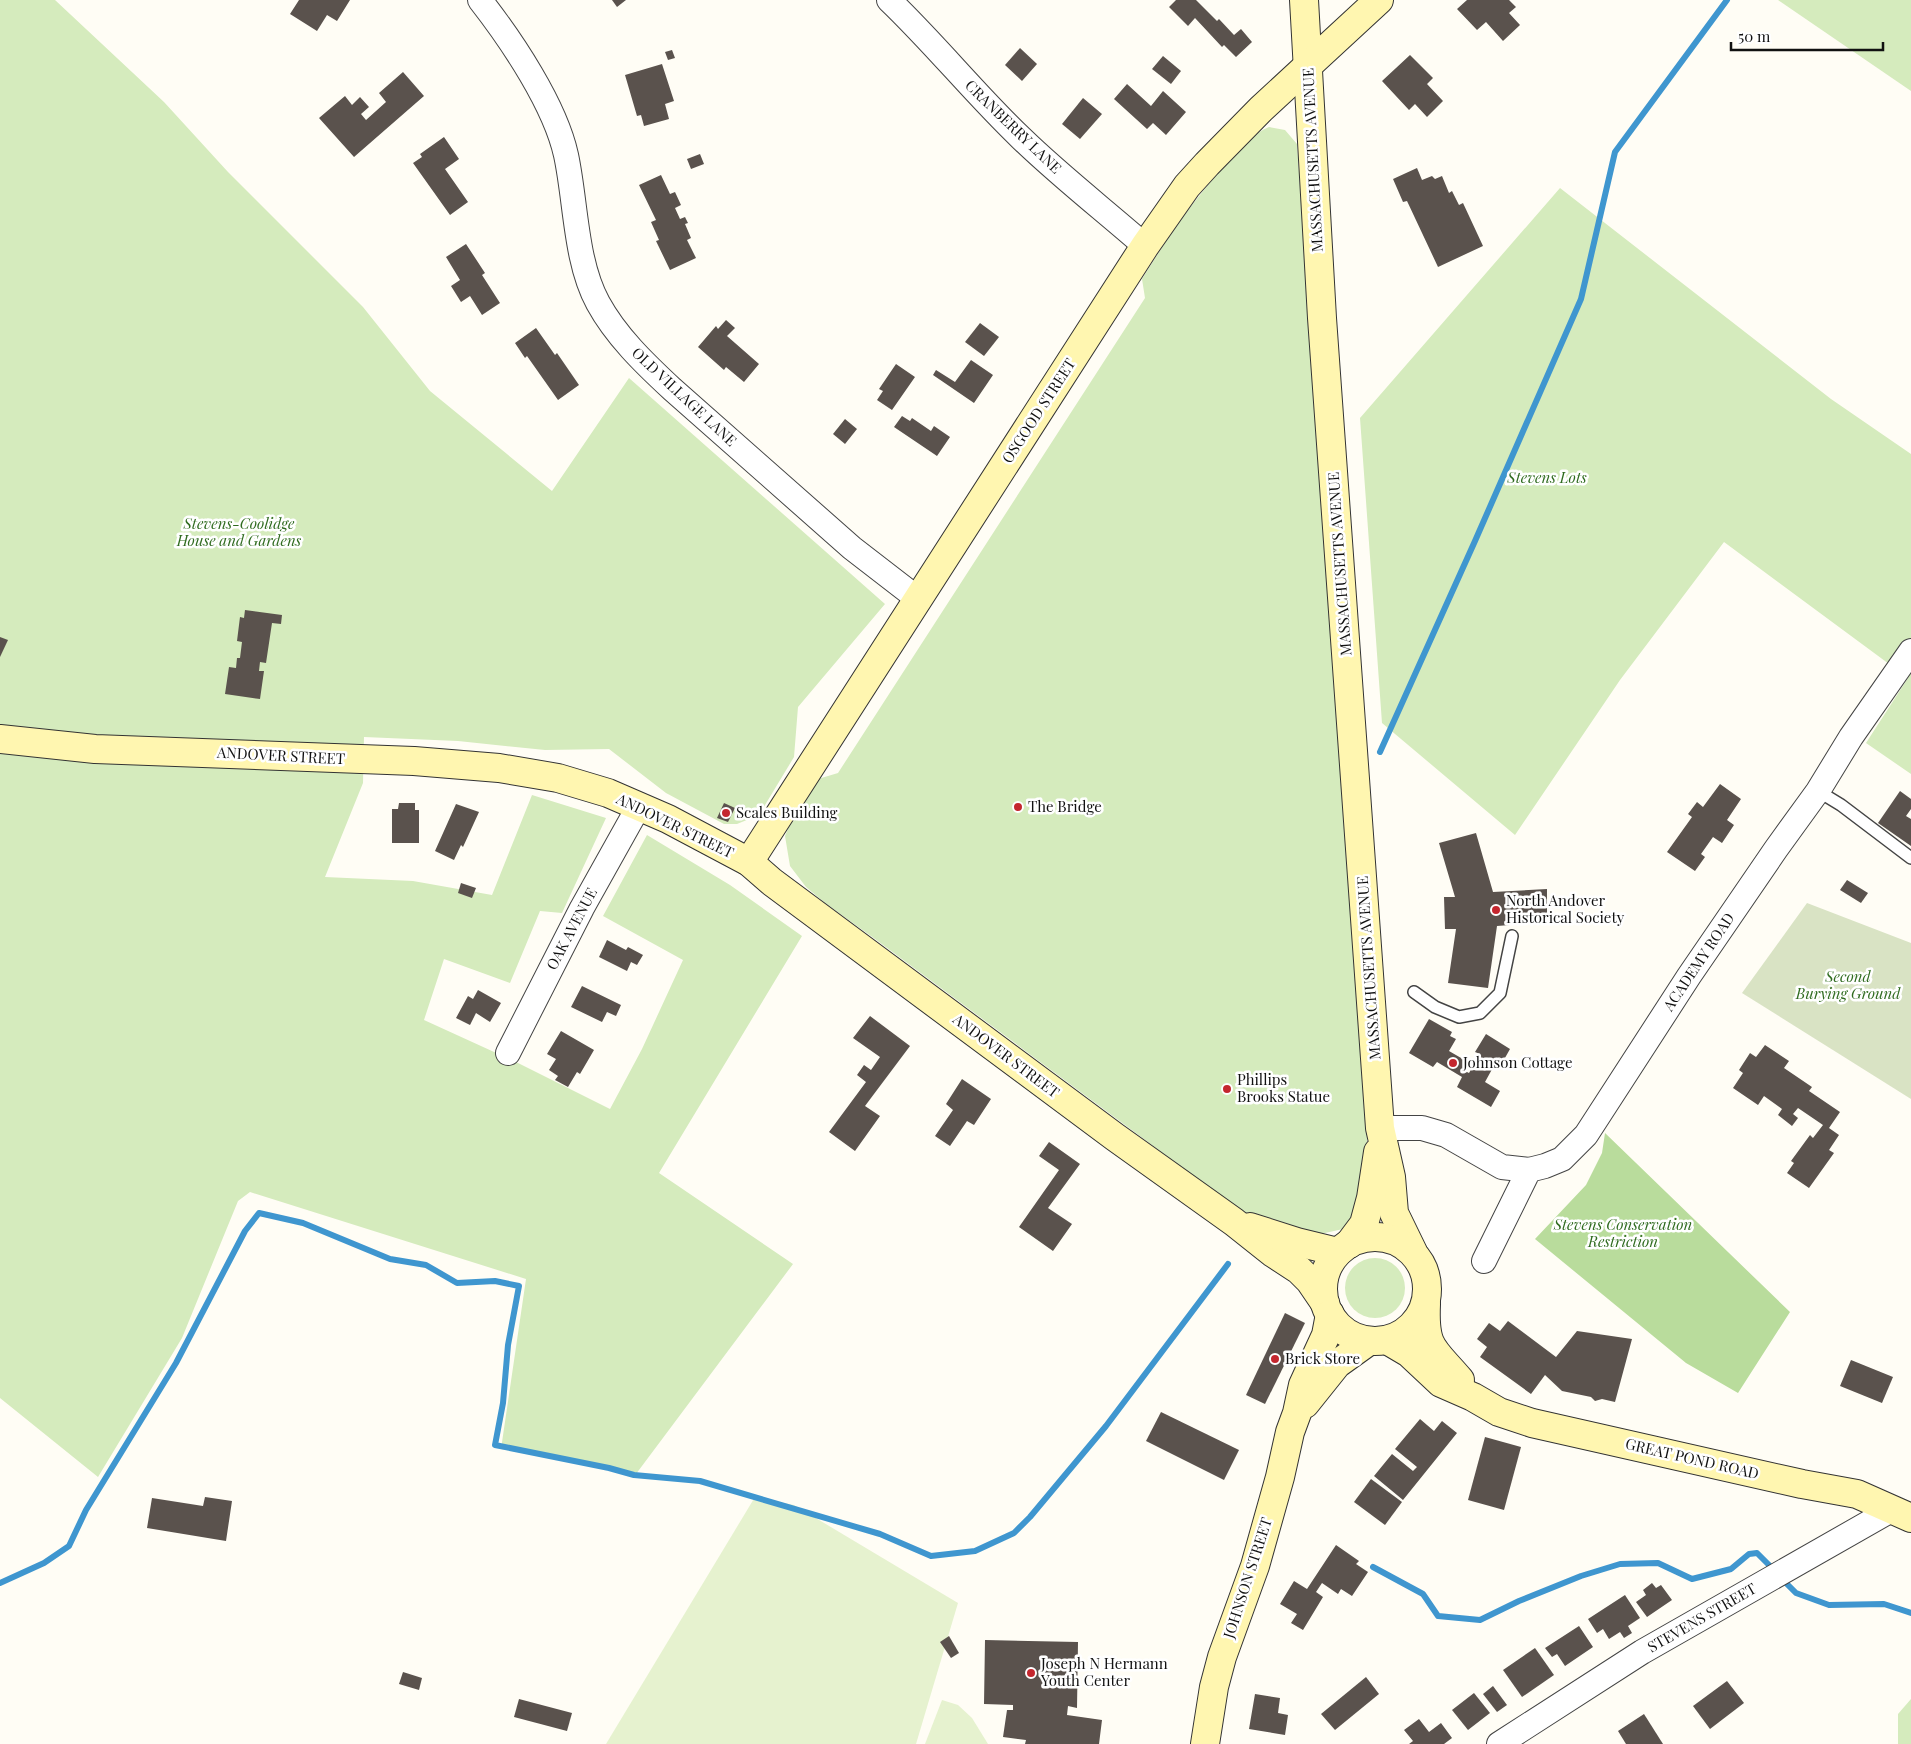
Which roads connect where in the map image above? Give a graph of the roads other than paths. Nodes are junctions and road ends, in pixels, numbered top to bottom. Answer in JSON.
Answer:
{"nodes":[{"id":1,"x":480,"y":0,"type":"edge"},
{"id":2,"x":889,"y":0,"type":"edge"},
{"id":3,"x":1304,"y":0,"type":"edge"},
{"id":4,"x":1379,"y":0,"type":"edge"},
{"id":5,"x":1307,"y":67,"type":"junction"},
{"id":6,"x":1145,"y":246,"type":"junction"},
{"id":7,"x":918,"y":599,"type":"junction"},
{"id":8,"x":1911,"y":651,"type":"edge"},
{"id":9,"x":0,"y":739,"type":"edge"},
{"id":10,"x":1818,"y":791,"type":"junction"},
{"id":11,"x":639,"y":806,"type":"junction"},
{"id":12,"x":1911,"y":858,"type":"edge"},
{"id":13,"x":749,"y":862,"type":"junction"},
{"id":14,"x":1512,"y":936,"type":"dead end"},
{"id":15,"x":1414,"y":992,"type":"dead end"},
{"id":16,"x":508,"y":1053,"type":"dead end"},
{"id":17,"x":1380,"y":1128,"type":"junction"},
{"id":18,"x":1529,"y":1170,"type":"junction"},
{"id":19,"x":1234,"y":1222,"type":"junction"},
{"id":20,"x":1343,"y":1248,"type":"junction"},
{"id":21,"x":1413,"y":1252,"type":"junction"},
{"id":22,"x":1484,"y":1261,"type":"dead end"},
{"id":23,"x":1426,"y":1304,"type":"junction"},
{"id":24,"x":1327,"y":1309,"type":"junction"},
{"id":25,"x":1378,"y":1340,"type":"junction"},
{"id":26,"x":1474,"y":1397,"type":"junction"},
{"id":27,"x":1297,"y":1413,"type":"junction"},
{"id":28,"x":1905,"y":1509,"type":"edge"},
{"id":29,"x":1205,"y":1744,"type":"edge"},
{"id":30,"x":1498,"y":1744,"type":"edge"}],
"edges":[{"from":1,"to":7,"type":"street","name":"OLD VILLAGE LANE"},
{"from":2,"to":6,"type":"street","name":"CRANBERRY LANE"},
{"from":3,"to":5,"type":"main road","name":"MASSACHUSETTS AVENUE"},
{"from":4,"to":5,"type":"main road","name":"OSGOOD STREET"},
{"from":5,"to":6,"type":"main road","name":"OSGOOD STREET"},
{"from":5,"to":17,"type":"main road","name":"MASSACHUSETTS AVENUE"},
{"from":6,"to":7,"type":"main road","name":"OSGOOD STREET"},
{"from":7,"to":13,"type":"main road","name":"OSGOOD STREET"},
{"from":8,"to":10,"type":"street","name":"ACADEMY ROAD"},
{"from":9,"to":11,"type":"main road","name":"ANDOVER STREET"},
{"from":10,"to":12,"type":"lane"},
{"from":10,"to":18,"type":"street","name":"ACADEMY ROAD"},
{"from":11,"to":13,"type":"main road","name":"ANDOVER STREET"},
{"from":11,"to":16,"type":"street","name":"OAK AVENUE"},
{"from":13,"to":19,"type":"main road","name":"ANDOVER STREET"},
{"from":14,"to":15,"type":"lane"},
{"from":17,"to":18,"type":"street"},
{"from":17,"to":20,"type":"main road","name":"MASSACHUSETTS AVENUE"},
{"from":17,"to":21,"type":"main road","name":"MASSACHUSETTS AVENUE"},
{"from":18,"to":22,"type":"street"},
{"from":19,"to":20,"type":"main road","name":"ANDOVER STREET"},
{"from":19,"to":24,"type":"main road","name":"ANDOVER STREET"},
{"from":20,"to":21,"type":"main road"},
{"from":20,"to":24,"type":"main road"},
{"from":21,"to":23,"type":"main road"},
{"from":23,"to":25,"type":"main road"},
{"from":23,"to":26,"type":"main road","name":"GREAT POND ROAD"},
{"from":24,"to":25,"type":"main road"},
{"from":24,"to":27,"type":"main road","name":"JOHNSON STREET"},
{"from":25,"to":26,"type":"main road","name":"GREAT POND ROAD"},
{"from":25,"to":27,"type":"main road","name":"JOHNSON STREET"},
{"from":26,"to":28,"type":"main road","name":"GREAT POND ROAD"},
{"from":27,"to":29,"type":"main road","name":"JOHNSON STREET"},
{"from":28,"to":30,"type":"street","name":"STEVENS STREET"}]}
